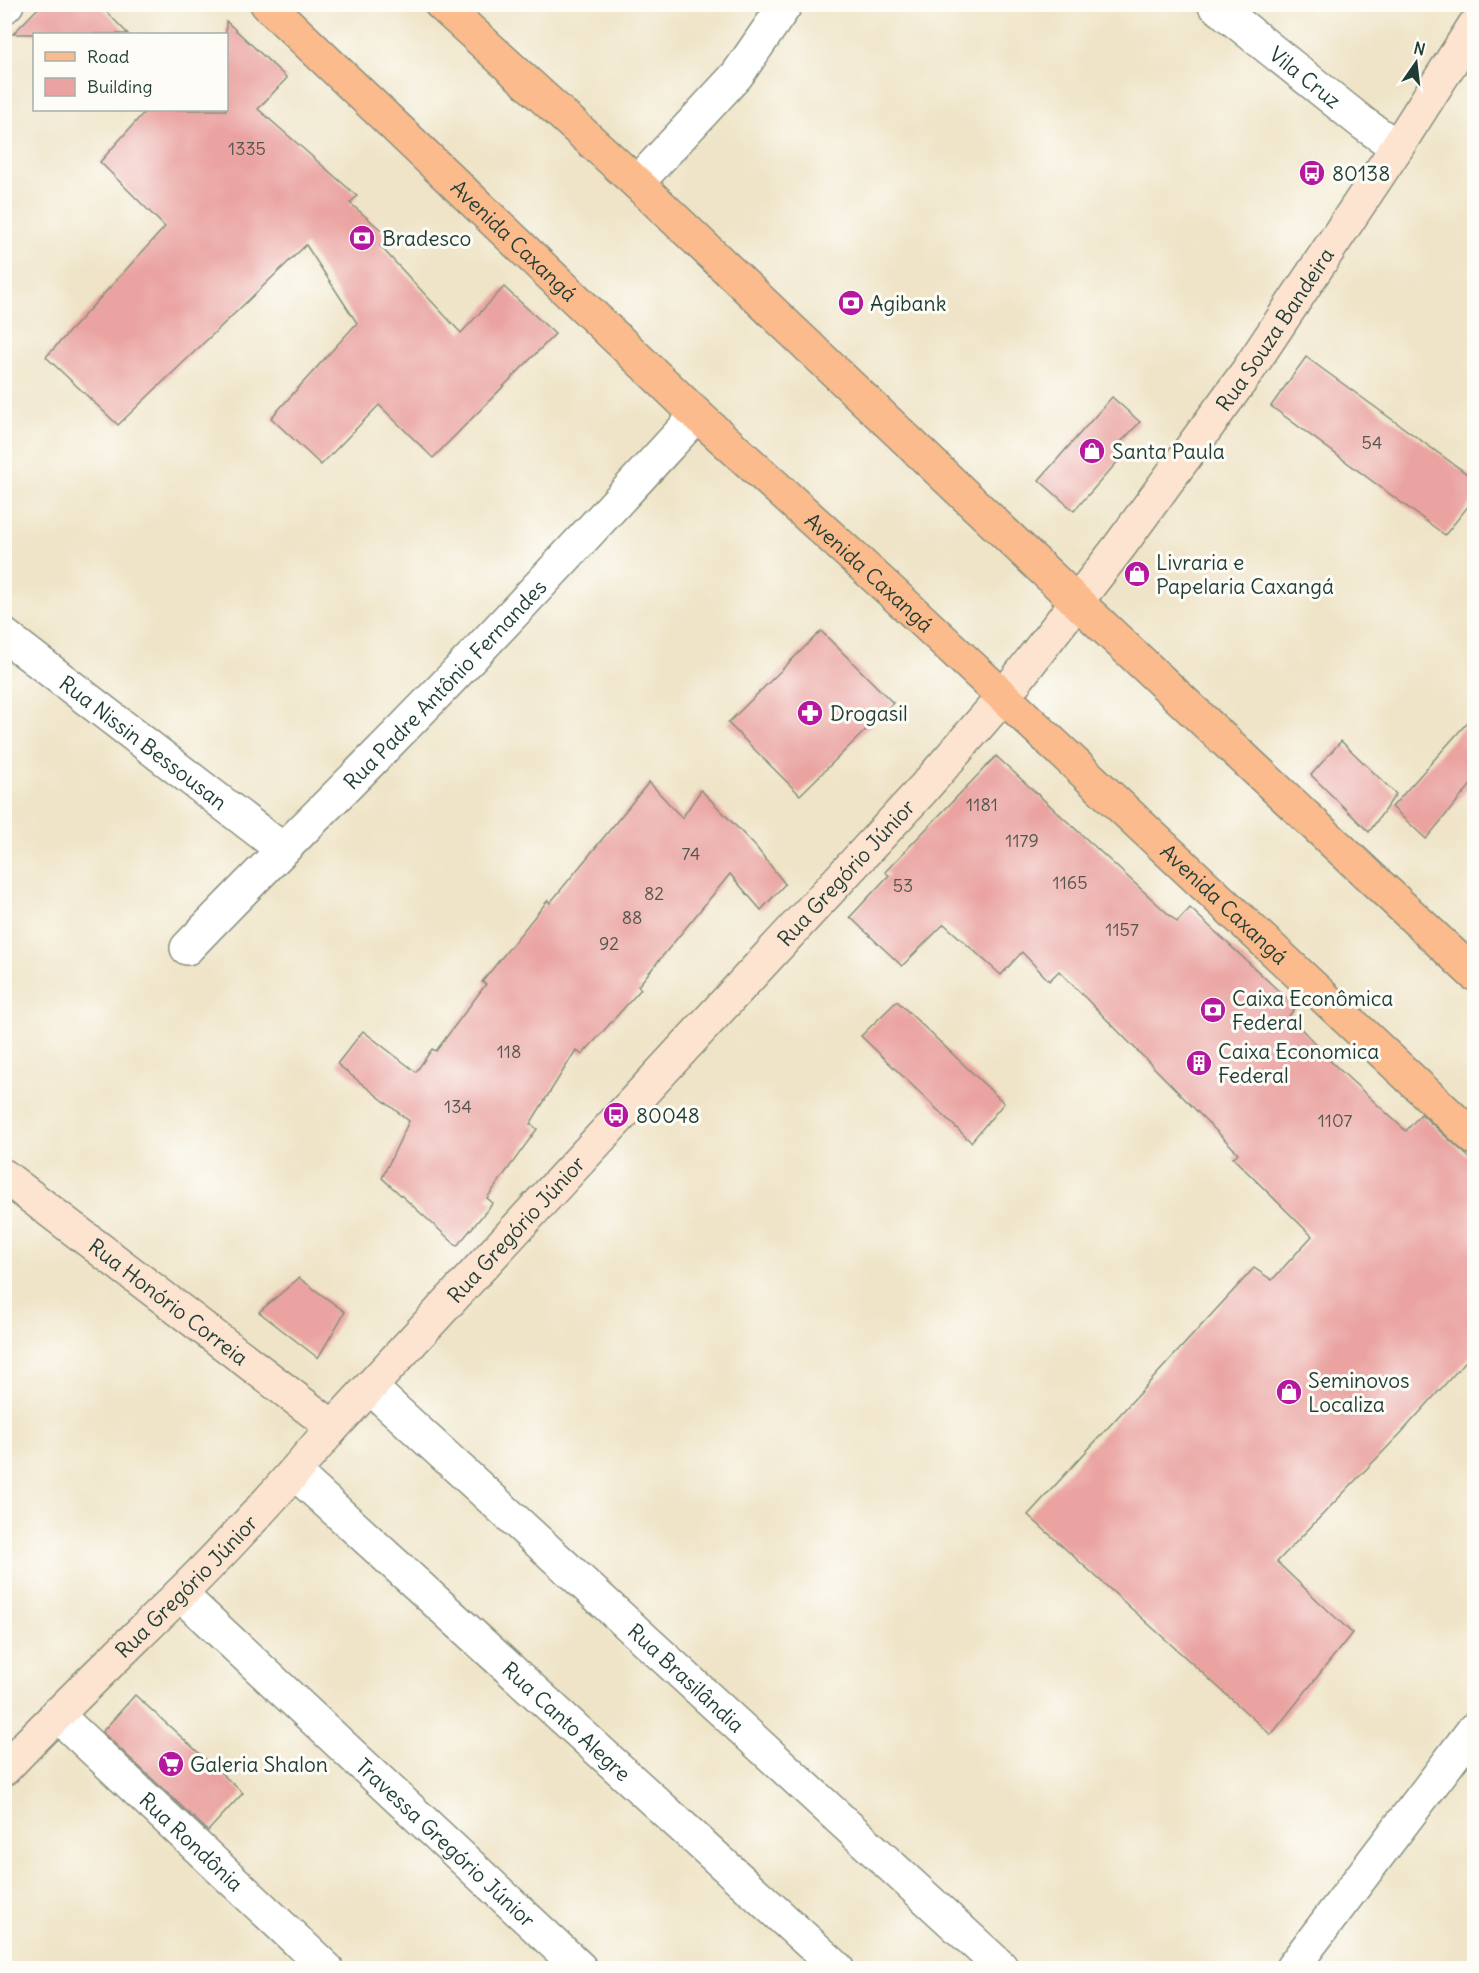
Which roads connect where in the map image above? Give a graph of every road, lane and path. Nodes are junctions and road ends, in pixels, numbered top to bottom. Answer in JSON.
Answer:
{"nodes":[{"id":1,"x":267,"y":4,"type":"edge"},
{"id":2,"x":441,"y":4,"type":"edge"},
{"id":3,"x":786,"y":4,"type":"edge"},
{"id":4,"x":1214,"y":4,"type":"edge"},
{"id":5,"x":1474,"y":26,"type":"edge"},
{"id":6,"x":1397,"y":147,"type":"junction"},
{"id":7,"x":637,"y":183,"type":"junction"},
{"id":8,"x":697,"y":416,"type":"junction"},
{"id":9,"x":1076,"y":601,"type":"junction"},
{"id":10,"x":4,"y":635,"type":"edge"},
{"id":11,"x":1009,"y":688,"type":"junction"},
{"id":12,"x":282,"y":849,"type":"junction"},
{"id":13,"x":188,"y":948,"type":"dead end"},
{"id":14,"x":1474,"y":974,"type":"edge"},
{"id":15,"x":1474,"y":1138,"type":"edge"},
{"id":16,"x":4,"y":1176,"type":"edge"},
{"id":17,"x":371,"y":1388,"type":"junction"},
{"id":18,"x":333,"y":1428,"type":"junction"},
{"id":19,"x":295,"y":1473,"type":"junction"},
{"id":20,"x":180,"y":1594,"type":"junction"},
{"id":21,"x":56,"y":1714,"type":"junction"},
{"id":22,"x":1473,"y":1735,"type":"edge"},
{"id":23,"x":4,"y":1769,"type":"edge"},
{"id":24,"x":1001,"y":1967,"type":"edge"},
{"id":25,"x":326,"y":1968,"type":"edge"},
{"id":26,"x":580,"y":1968,"type":"edge"},
{"id":27,"x":837,"y":1968,"type":"edge"},
{"id":28,"x":1292,"y":1968,"type":"edge"}],
"edges":[{"from":1,"to":8,"type":"main road","name":"Avenida Caxangá"},
{"from":2,"to":7,"type":"main road"},
{"from":3,"to":7,"type":"street"},
{"from":4,"to":6,"type":"street","name":"Vila Cruz"},
{"from":5,"to":6,"type":"main road","name":"Rua Souza Bandeira"},
{"from":6,"to":9,"type":"main road","name":"Rua Souza Bandeira"},
{"from":7,"to":9,"type":"main road"},
{"from":8,"to":11,"type":"main road","name":"Avenida Caxangá"},
{"from":8,"to":12,"type":"street","name":"Rua Padre Antônio Fernandes"},
{"from":9,"to":11,"type":"main road","name":"Rua Souza Bandeira"},
{"from":9,"to":14,"type":"main road"},
{"from":10,"to":12,"type":"street","name":"Rua Nissin Bessousan"},
{"from":11,"to":15,"type":"main road","name":"Avenida Caxangá"},
{"from":11,"to":17,"type":"main road","name":"Rua Gregório Júnior"},
{"from":12,"to":13,"type":"street","name":"Rua Padre Antônio Fernandes"},
{"from":16,"to":18,"type":"main road","name":"Rua Honório Correia"},
{"from":17,"to":18,"type":"main road","name":"Rua Gregório Júnior"},
{"from":17,"to":24,"type":"street","name":"Rua Brasilândia"},
{"from":18,"to":19,"type":"main road","name":"Rua Gregório Júnior"},
{"from":19,"to":20,"type":"main road","name":"Rua Gregório Júnior"},
{"from":19,"to":27,"type":"street","name":"Rua Canto Alegre"},
{"from":20,"to":21,"type":"main road","name":"Rua Gregório Júnior"},
{"from":20,"to":26,"type":"street","name":"Travessa Gregório Júnior"},
{"from":21,"to":23,"type":"main road","name":"Rua Gregório Júnior"},
{"from":21,"to":25,"type":"street","name":"Rua Rondônia"},
{"from":22,"to":28,"type":"street"}]}
